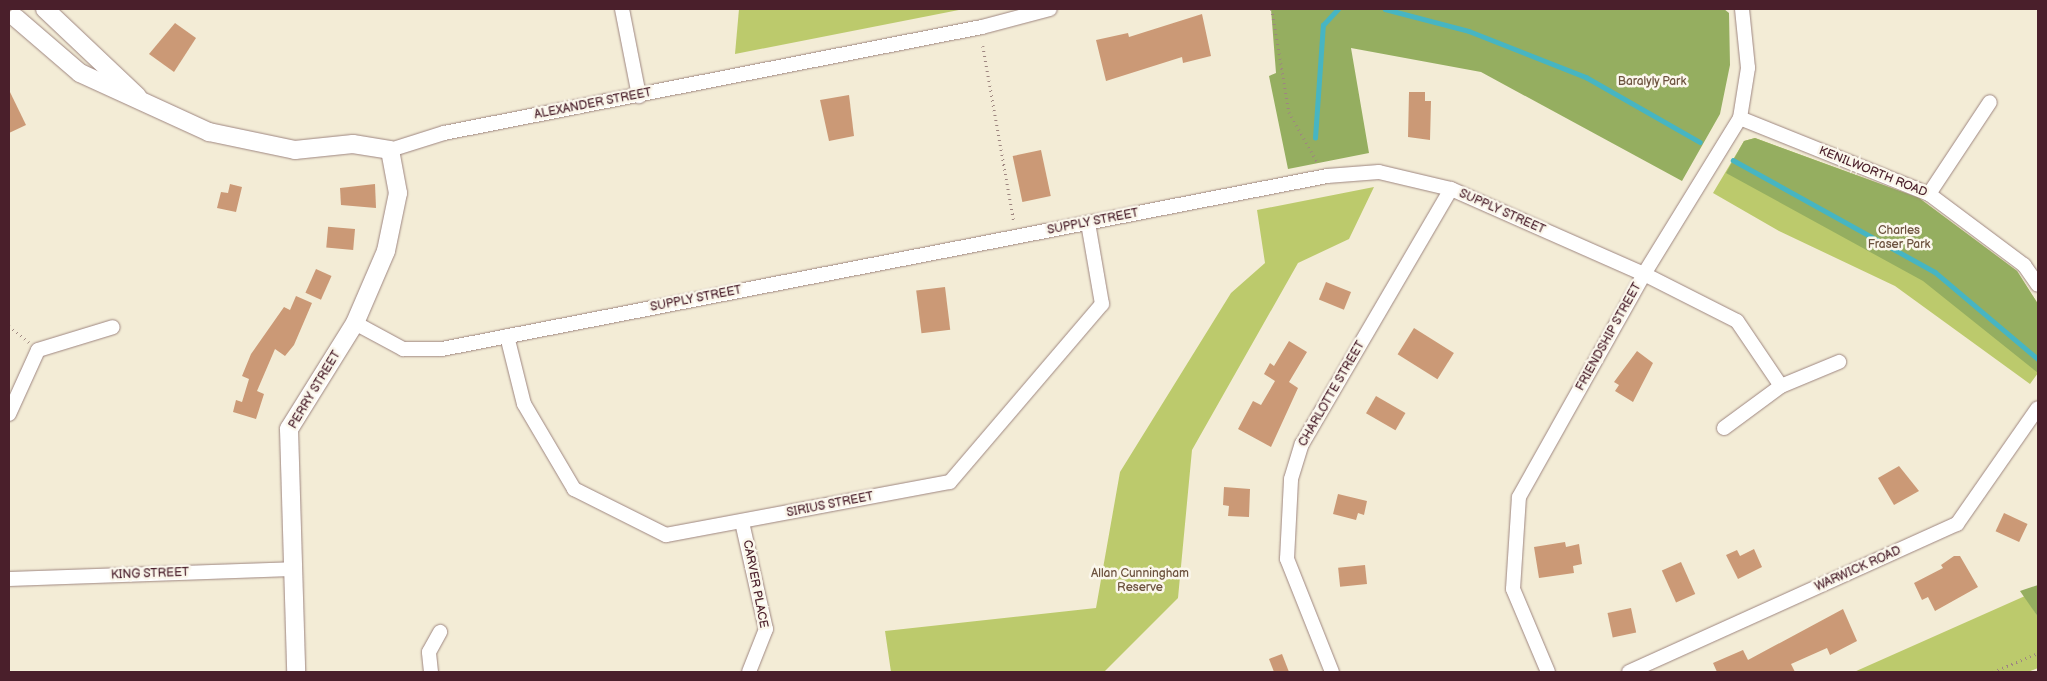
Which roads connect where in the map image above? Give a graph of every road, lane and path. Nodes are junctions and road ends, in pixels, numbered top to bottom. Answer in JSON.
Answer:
{"nodes":[{"id":1,"x":45,"y":9,"type":"edge"},
{"id":2,"x":622,"y":9,"type":"edge"},
{"id":3,"x":1050,"y":9,"type":"edge"},
{"id":4,"x":1272,"y":9,"type":"edge"},
{"id":5,"x":1742,"y":9,"type":"edge"},
{"id":6,"x":17,"y":18,"type":"edge"},
{"id":7,"x":983,"y":46,"type":"dead end"},
{"id":8,"x":639,"y":96,"type":"junction"},
{"id":9,"x":141,"y":100,"type":"junction"},
{"id":10,"x":1990,"y":102,"type":"dead end"},
{"id":11,"x":1740,"y":118,"type":"junction"},
{"id":12,"x":390,"y":150,"type":"junction"},
{"id":13,"x":1328,"y":175,"type":"junction"},
{"id":14,"x":1451,"y":189,"type":"junction"},
{"id":15,"x":1929,"y":194,"type":"junction"},
{"id":16,"x":1088,"y":223,"type":"junction"},
{"id":17,"x":1017,"y":237,"type":"junction"},
{"id":18,"x":1644,"y":274,"type":"junction"},
{"id":19,"x":2038,"y":285,"type":"edge"},
{"id":20,"x":355,"y":323,"type":"junction"},
{"id":21,"x":9,"y":326,"type":"edge"},
{"id":22,"x":113,"y":327,"type":"dead end"},
{"id":23,"x":507,"y":336,"type":"junction"},
{"id":24,"x":38,"y":350,"type":"junction"},
{"id":25,"x":1839,"y":362,"type":"dead end"},
{"id":26,"x":1781,"y":386,"type":"junction"},
{"id":27,"x":2038,"y":408,"type":"edge"},
{"id":28,"x":9,"y":414,"type":"edge"},
{"id":29,"x":1724,"y":428,"type":"dead end"},
{"id":30,"x":742,"y":522,"type":"junction"},
{"id":31,"x":292,"y":569,"type":"junction"},
{"id":32,"x":9,"y":579,"type":"edge"},
{"id":33,"x":440,"y":632,"type":"dead end"},
{"id":34,"x":2038,"y":653,"type":"edge"},
{"id":35,"x":296,"y":672,"type":"edge"},
{"id":36,"x":431,"y":672,"type":"edge"},
{"id":37,"x":749,"y":672,"type":"edge"},
{"id":38,"x":1332,"y":672,"type":"edge"},
{"id":39,"x":1548,"y":672,"type":"edge"},
{"id":40,"x":1629,"y":672,"type":"edge"},
{"id":41,"x":1993,"y":672,"type":"edge"}],
"edges":[{"from":1,"to":9,"type":"street","name":"ALEXANDER STREET"},
{"from":2,"to":8,"type":"street"},
{"from":3,"to":8,"type":"street","name":"ALEXANDER STREET"},
{"from":4,"to":13,"type":"path"},
{"from":5,"to":11,"type":"street","name":"FRIENDSHIP STREET"},
{"from":6,"to":9,"type":"street","name":"ALEXANDER STREET"},
{"from":7,"to":17,"type":"path"},
{"from":8,"to":12,"type":"street","name":"ALEXANDER STREET"},
{"from":9,"to":12,"type":"street","name":"ALEXANDER STREET"},
{"from":10,"to":15,"type":"street"},
{"from":11,"to":15,"type":"street","name":"KENILWORTH ROAD"},
{"from":11,"to":18,"type":"street","name":"FRIENDSHIP STREET"},
{"from":12,"to":20,"type":"street","name":"PERRY STREET"},
{"from":13,"to":14,"type":"street","name":"SUPPLY STREET"},
{"from":13,"to":16,"type":"street","name":"SUPPLY STREET"},
{"from":14,"to":18,"type":"street","name":"SUPPLY STREET"},
{"from":14,"to":38,"type":"street","name":"CHARLOTTE STREET"},
{"from":15,"to":19,"type":"street","name":"KENILWORTH ROAD"},
{"from":16,"to":17,"type":"street","name":"SUPPLY STREET"},
{"from":16,"to":30,"type":"street","name":"SIRIUS STREET"},
{"from":17,"to":23,"type":"street","name":"SUPPLY STREET"},
{"from":18,"to":26,"type":"street","name":"SUPPLY STREET"},
{"from":18,"to":39,"type":"street","name":"FRIENDSHIP STREET"},
{"from":20,"to":23,"type":"street","name":"SUPPLY STREET"},
{"from":20,"to":31,"type":"street","name":"PERRY STREET"},
{"from":21,"to":24,"type":"path"},
{"from":22,"to":24,"type":"street"},
{"from":23,"to":30,"type":"street","name":"SIRIUS STREET"},
{"from":24,"to":28,"type":"street"},
{"from":25,"to":26,"type":"street"},
{"from":26,"to":29,"type":"street"},
{"from":27,"to":40,"type":"street","name":"WARWICK ROAD"},
{"from":30,"to":37,"type":"street","name":"CARVER PLACE"},
{"from":31,"to":32,"type":"street","name":"KING STREET"},
{"from":31,"to":35,"type":"street","name":"PERRY STREET"},
{"from":33,"to":36,"type":"street"},
{"from":34,"to":41,"type":"path"}]}
